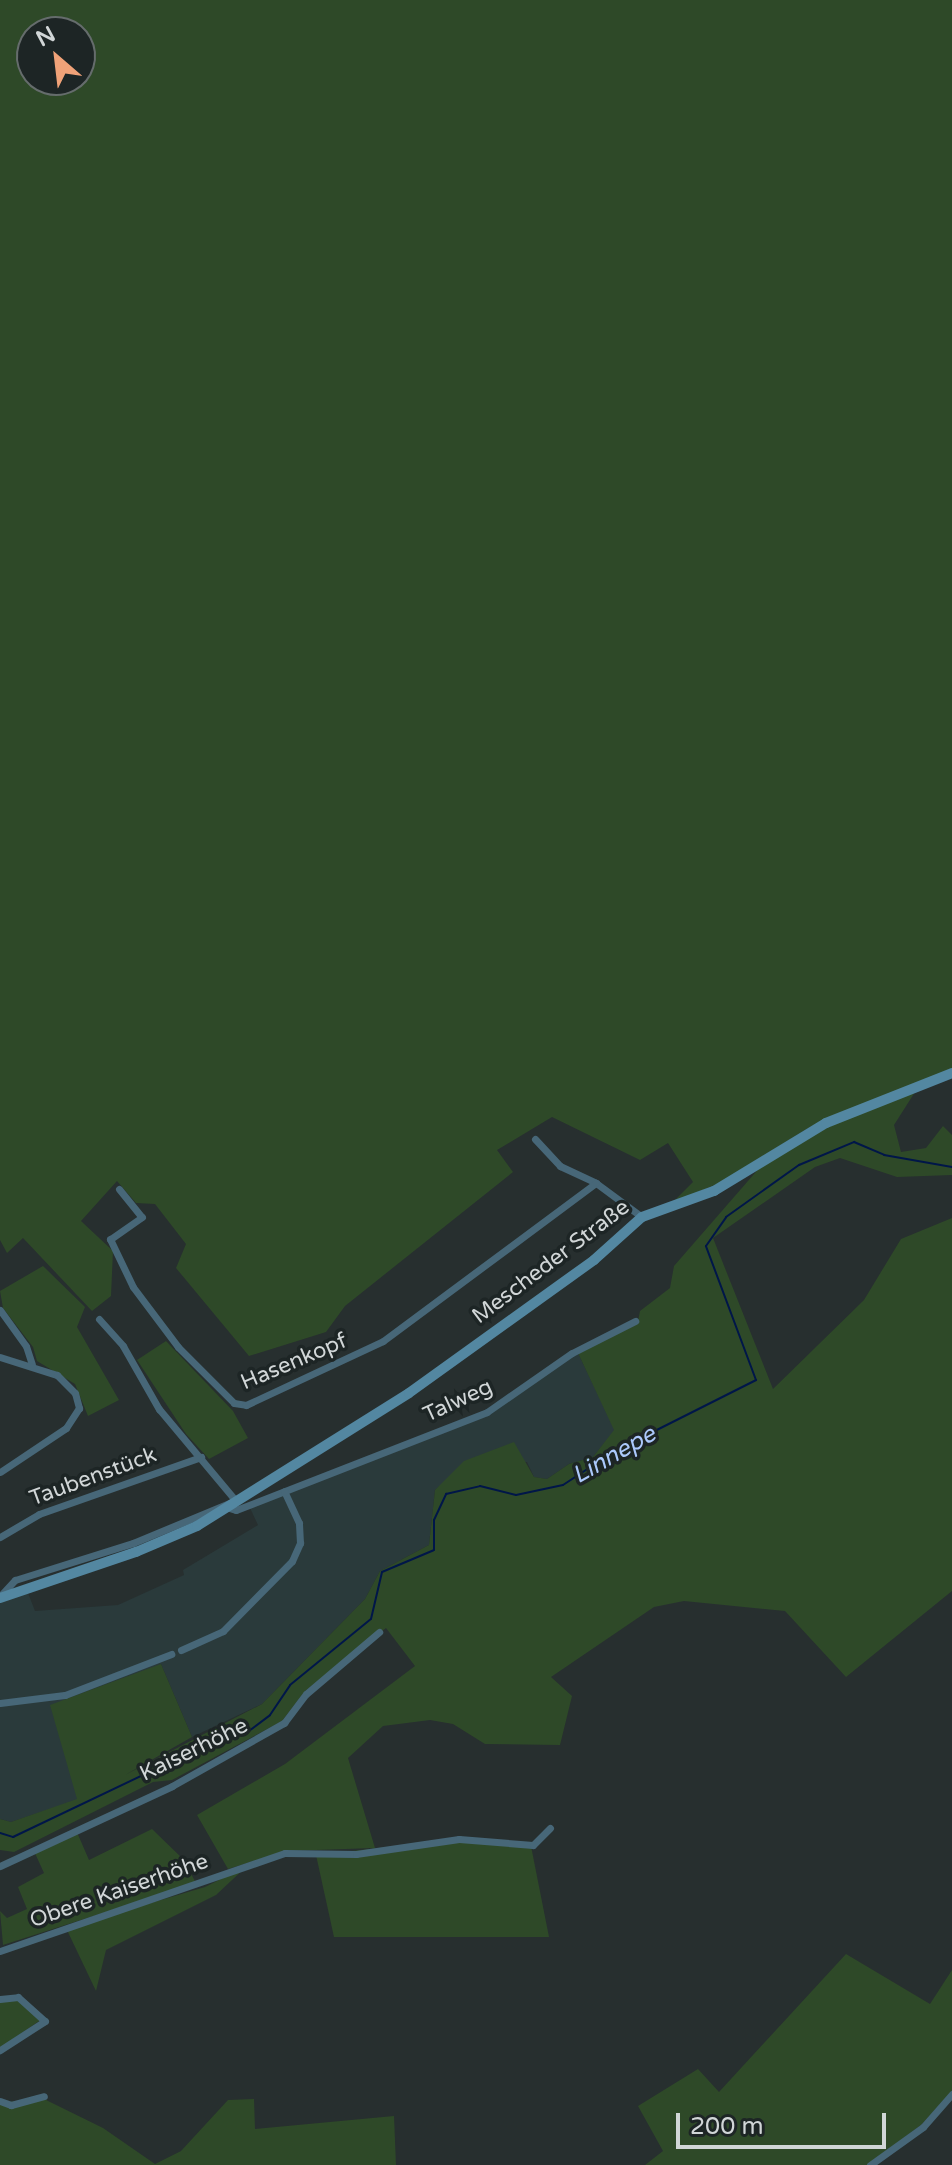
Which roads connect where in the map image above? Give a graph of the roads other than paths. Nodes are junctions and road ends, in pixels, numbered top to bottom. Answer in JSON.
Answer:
{"nodes":[{"id":1,"x":952,"y":1073,"type":"edge"},
{"id":2,"x":535,"y":1139,"type":"dead end"},
{"id":3,"x":596,"y":1183,"type":"junction"},
{"id":4,"x":119,"y":1189,"type":"dead end"},
{"id":5,"x":642,"y":1217,"type":"junction"},
{"id":6,"x":0,"y":1310,"type":"edge"},
{"id":7,"x":99,"y":1319,"type":"dead end"},
{"id":8,"x":635,"y":1321,"type":"dead end"},
{"id":9,"x":0,"y":1357,"type":"edge"},
{"id":10,"x":32,"y":1364,"type":"junction"},
{"id":11,"x":201,"y":1457,"type":"junction"},
{"id":12,"x":0,"y":1472,"type":"edge"},
{"id":13,"x":284,"y":1491,"type":"junction"},
{"id":14,"x":231,"y":1504,"type":"junction"},
{"id":15,"x":0,"y":1537,"type":"edge"},
{"id":16,"x":0,"y":1597,"type":"edge"},
{"id":17,"x":379,"y":1632,"type":"dead end"},
{"id":18,"x":181,"y":1650,"type":"dead end"},
{"id":19,"x":171,"y":1654,"type":"dead end"},
{"id":20,"x":0,"y":1703,"type":"edge"},
{"id":21,"x":550,"y":1828,"type":"dead end"},
{"id":22,"x":0,"y":1866,"type":"edge"},
{"id":23,"x":0,"y":1951,"type":"edge"},
{"id":24,"x":0,"y":1999,"type":"edge"},
{"id":25,"x":0,"y":2050,"type":"edge"},
{"id":26,"x":952,"y":2094,"type":"edge"},
{"id":27,"x":44,"y":2096,"type":"dead end"},
{"id":28,"x":0,"y":2101,"type":"edge"},
{"id":29,"x":870,"y":2165,"type":"edge"}],
"edges":[{"from":1,"to":5,"type":"main road","name":"Mescheder Straße"},
{"from":2,"to":3,"type":"street"},
{"from":3,"to":4,"type":"street","name":"Hasenkopf"},
{"from":3,"to":5,"type":"street"},
{"from":5,"to":14,"type":"main road","name":"Mescheder Straße"},
{"from":6,"to":10,"type":"street"},
{"from":7,"to":11,"type":"street"},
{"from":8,"to":13,"type":"street","name":"Talweg"},
{"from":9,"to":10,"type":"street"},
{"from":10,"to":12,"type":"street"},
{"from":11,"to":14,"type":"street"},
{"from":11,"to":15,"type":"street","name":"Taubenstück"},
{"from":13,"to":14,"type":"street","name":"Talweg"},
{"from":13,"to":18,"type":"street"},
{"from":14,"to":16,"type":"main road","name":"Mescheder Straße"},
{"from":17,"to":22,"type":"street","name":"Kaiserhöhe"},
{"from":19,"to":20,"type":"street"},
{"from":21,"to":23,"type":"street","name":"Obere Kaiserhöhe"},
{"from":24,"to":25,"type":"street"},
{"from":26,"to":29,"type":"street"},
{"from":27,"to":28,"type":"street"}]}
